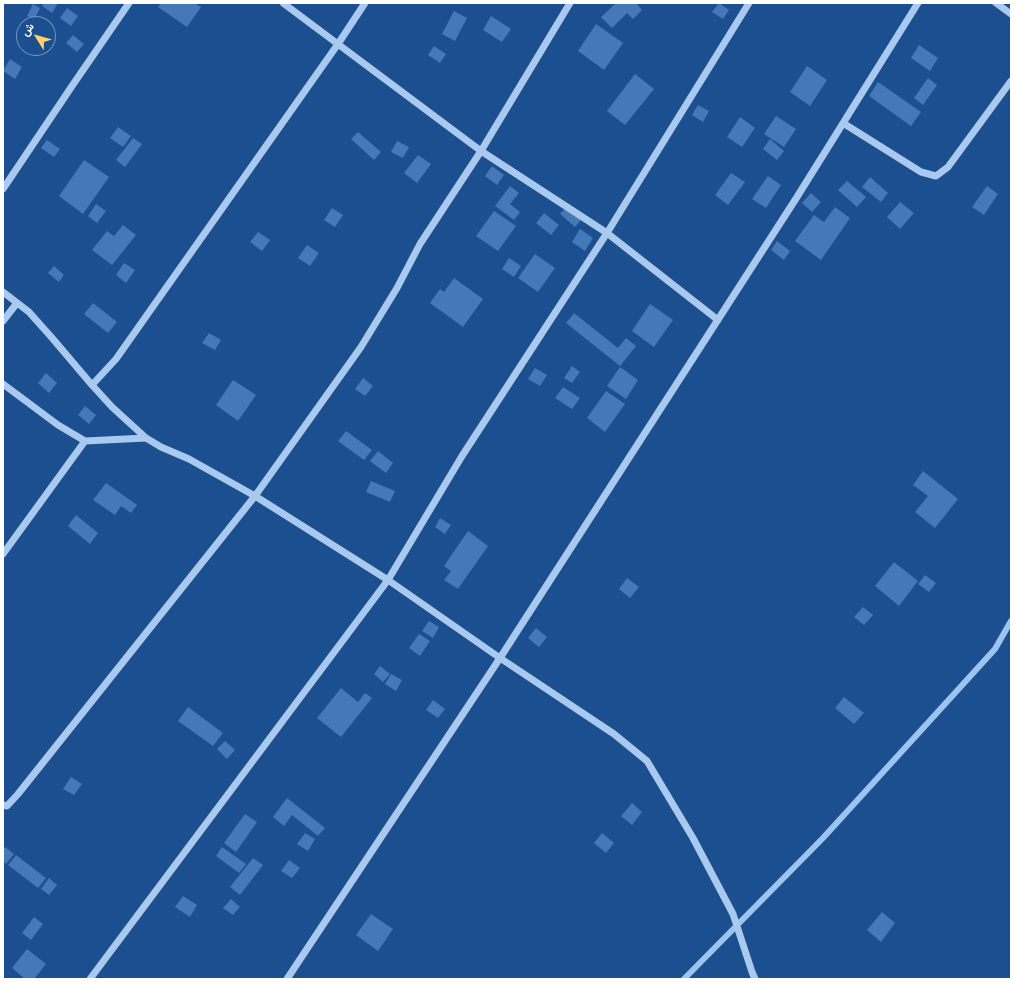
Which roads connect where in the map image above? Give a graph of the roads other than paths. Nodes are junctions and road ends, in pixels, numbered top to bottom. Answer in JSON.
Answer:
{"nodes":[{"id":1,"x":129,"y":3,"type":"edge"},
{"id":2,"x":282,"y":3,"type":"edge"},
{"id":3,"x":364,"y":3,"type":"edge"},
{"id":4,"x":570,"y":3,"type":"edge"},
{"id":5,"x":749,"y":3,"type":"edge"},
{"id":6,"x":918,"y":3,"type":"edge"},
{"id":7,"x":996,"y":3,"type":"edge"},
{"id":8,"x":1011,"y":14,"type":"edge"},
{"id":9,"x":338,"y":44,"type":"junction"},
{"id":10,"x":1011,"y":81,"type":"edge"},
{"id":11,"x":844,"y":123,"type":"junction"},
{"id":12,"x":480,"y":150,"type":"junction"},
{"id":13,"x":3,"y":189,"type":"edge"},
{"id":14,"x":607,"y":234,"type":"junction"},
{"id":15,"x":3,"y":292,"type":"edge"},
{"id":16,"x":17,"y":303,"type":"junction"},
{"id":17,"x":718,"y":320,"type":"junction"},
{"id":18,"x":3,"y":321,"type":"edge"},
{"id":19,"x":3,"y":384,"type":"edge"},
{"id":20,"x":92,"y":385,"type":"junction"},
{"id":21,"x":146,"y":438,"type":"junction"},
{"id":22,"x":85,"y":441,"type":"junction"},
{"id":23,"x":255,"y":496,"type":"junction"},
{"id":24,"x":3,"y":554,"type":"edge"},
{"id":25,"x":388,"y":580,"type":"junction"},
{"id":26,"x":500,"y":658,"type":"junction"},
{"id":27,"x":3,"y":805,"type":"edge"},
{"id":28,"x":90,"y":979,"type":"edge"},
{"id":29,"x":287,"y":979,"type":"edge"},
{"id":30,"x":755,"y":979,"type":"edge"}],
"edges":[{"from":1,"to":13,"type":"street"},
{"from":2,"to":9,"type":"street"},
{"from":3,"to":9,"type":"street"},
{"from":4,"to":12,"type":"street"},
{"from":5,"to":14,"type":"street"},
{"from":6,"to":11,"type":"street"},
{"from":7,"to":8,"type":"street"},
{"from":9,"to":12,"type":"street"},
{"from":9,"to":20,"type":"street"},
{"from":10,"to":11,"type":"street"},
{"from":11,"to":17,"type":"street"},
{"from":12,"to":14,"type":"street"},
{"from":12,"to":23,"type":"street"},
{"from":14,"to":17,"type":"street"},
{"from":14,"to":25,"type":"street"},
{"from":15,"to":16,"type":"street"},
{"from":16,"to":18,"type":"street"},
{"from":16,"to":20,"type":"street"},
{"from":17,"to":26,"type":"street"},
{"from":19,"to":22,"type":"street"},
{"from":20,"to":21,"type":"street"},
{"from":21,"to":22,"type":"street"},
{"from":21,"to":23,"type":"street"},
{"from":22,"to":24,"type":"street"},
{"from":23,"to":25,"type":"street"},
{"from":23,"to":27,"type":"street"},
{"from":25,"to":26,"type":"street"},
{"from":25,"to":28,"type":"street"},
{"from":26,"to":29,"type":"street"},
{"from":26,"to":30,"type":"street"}]}
